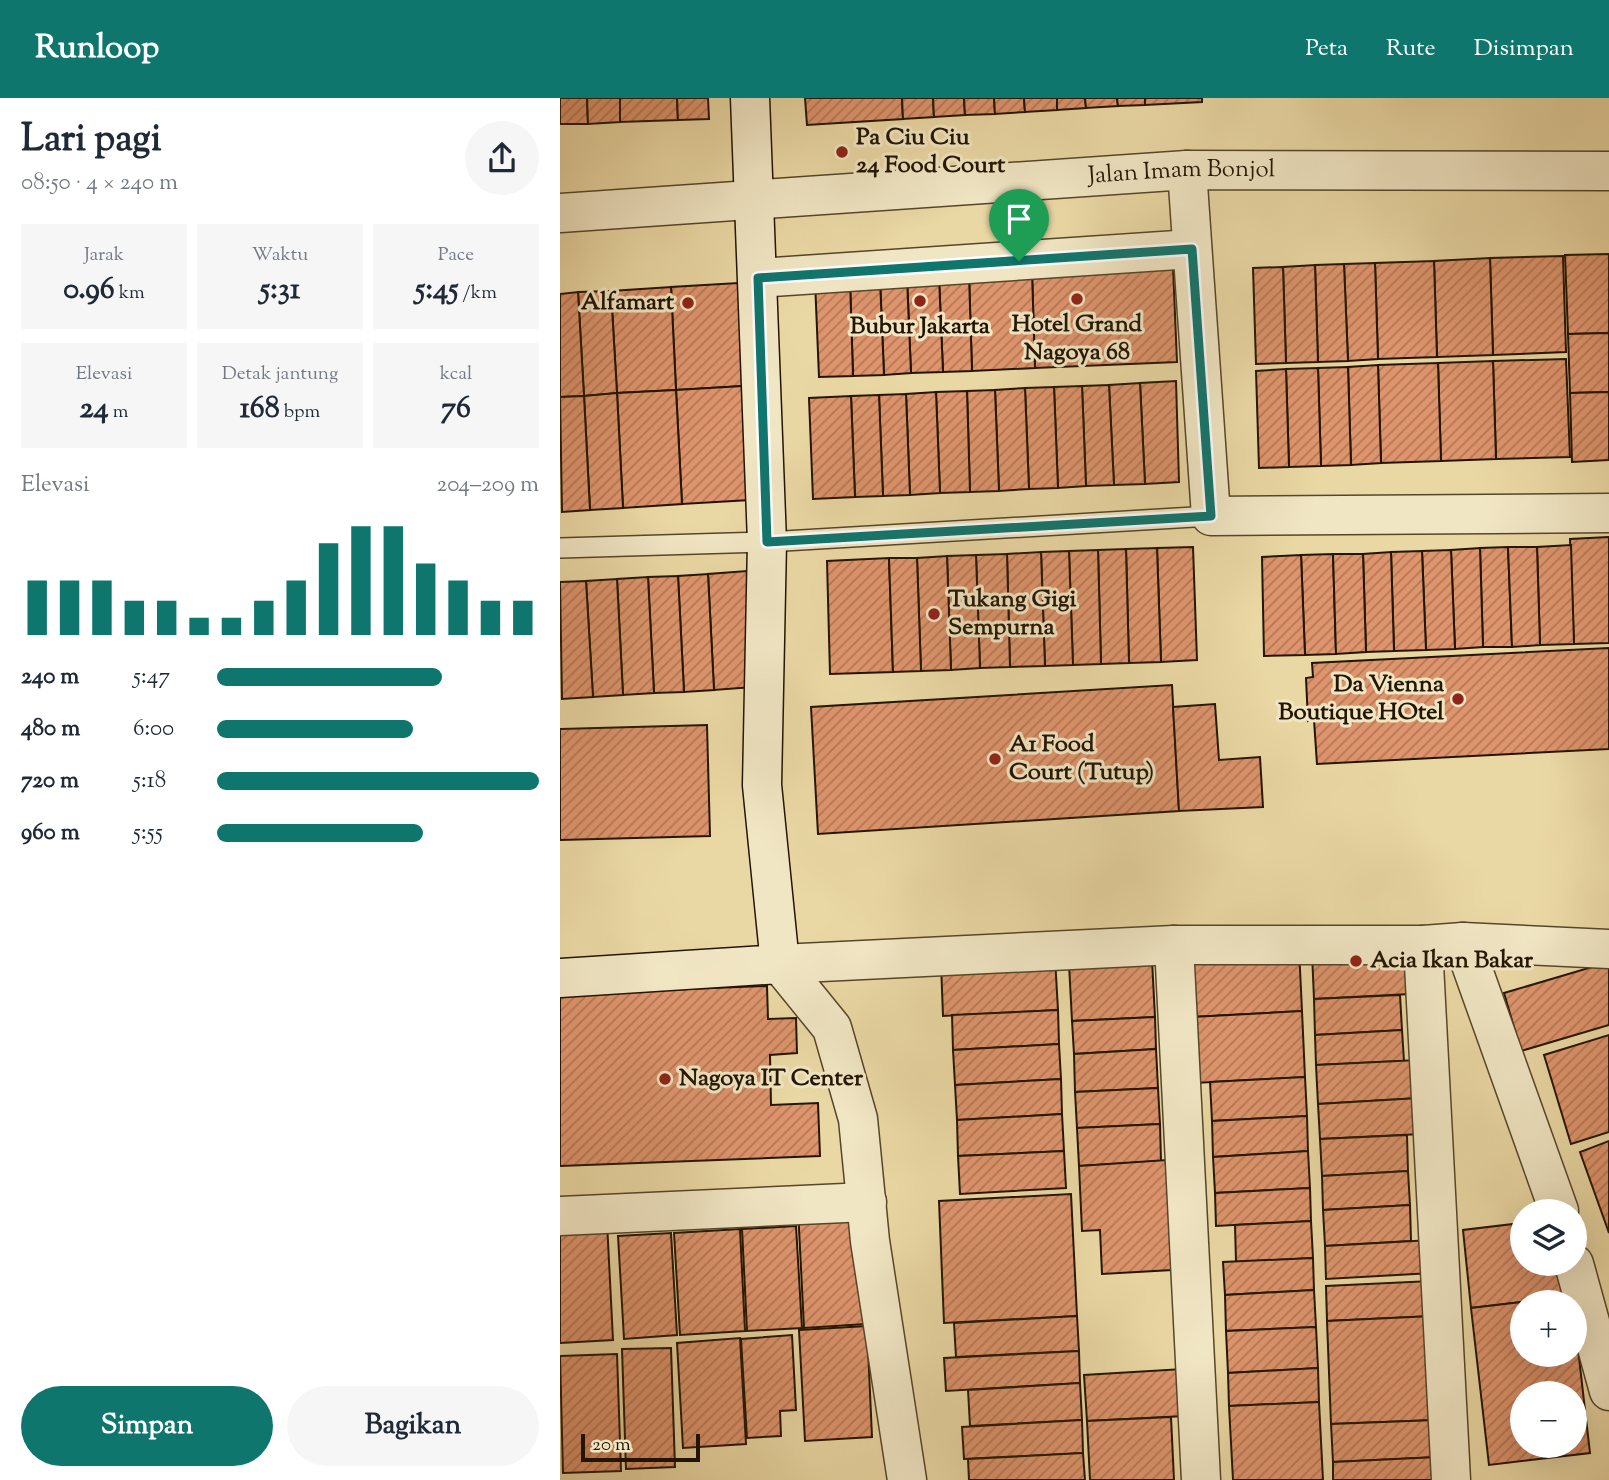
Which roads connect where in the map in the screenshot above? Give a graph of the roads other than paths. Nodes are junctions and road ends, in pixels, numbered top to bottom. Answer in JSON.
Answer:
{"nodes":[{"id":1,"x":750,"y":98,"type":"edge"},
{"id":2,"x":1187,"y":170,"type":"junction"},
{"id":3,"x":1609,"y":171,"type":"edge"},
{"id":4,"x":755,"y":200,"type":"junction"},
{"id":5,"x":560,"y":213,"type":"edge"},
{"id":6,"x":1192,"y":249,"type":"junction"},
{"id":7,"x":758,"y":278,"type":"junction"},
{"id":8,"x":1609,"y":513,"type":"edge"},
{"id":9,"x":1211,"y":516,"type":"junction"},
{"id":10,"x":767,"y":542,"type":"junction"},
{"id":11,"x":560,"y":548,"type":"edge"},
{"id":12,"x":1463,"y":942,"type":"junction"},
{"id":13,"x":1174,"y":945,"type":"junction"},
{"id":14,"x":1423,"y":945,"type":"junction"},
{"id":15,"x":1609,"y":949,"type":"edge"},
{"id":16,"x":780,"y":964,"type":"junction"},
{"id":17,"x":560,"y":978,"type":"edge"},
{"id":18,"x":1555,"y":1199,"type":"edge"},
{"id":19,"x":867,"y":1202,"type":"junction"},
{"id":20,"x":560,"y":1216,"type":"edge"},
{"id":21,"x":1577,"y":1276,"type":"edge"},
{"id":22,"x":1609,"y":1391,"type":"edge"},
{"id":23,"x":907,"y":1480,"type":"edge"},
{"id":24,"x":1201,"y":1480,"type":"edge"},
{"id":25,"x":1451,"y":1480,"type":"edge"}],
"edges":[{"from":1,"to":4,"type":"street"},
{"from":2,"to":3,"type":"street","name":"Jalan Imam Bonjol"},
{"from":2,"to":4,"type":"street","name":"Jalan Imam Bonjol"},
{"from":2,"to":6,"type":"street"},
{"from":4,"to":5,"type":"street","name":"Jalan Imam Bonjol"},
{"from":4,"to":7,"type":"street"},
{"from":6,"to":7,"type":"street"},
{"from":6,"to":9,"type":"street"},
{"from":7,"to":10,"type":"street"},
{"from":8,"to":9,"type":"street"},
{"from":9,"to":10,"type":"lane"},
{"from":10,"to":11,"type":"lane"},
{"from":10,"to":16,"type":"street"},
{"from":12,"to":14,"type":"street"},
{"from":12,"to":15,"type":"street"},
{"from":12,"to":18,"type":"street"},
{"from":13,"to":14,"type":"street"},
{"from":13,"to":16,"type":"street"},
{"from":13,"to":24,"type":"street"},
{"from":14,"to":25,"type":"street"},
{"from":16,"to":17,"type":"street"},
{"from":16,"to":19,"type":"street"},
{"from":19,"to":20,"type":"street"},
{"from":19,"to":23,"type":"street"},
{"from":21,"to":22,"type":"street"}]}
